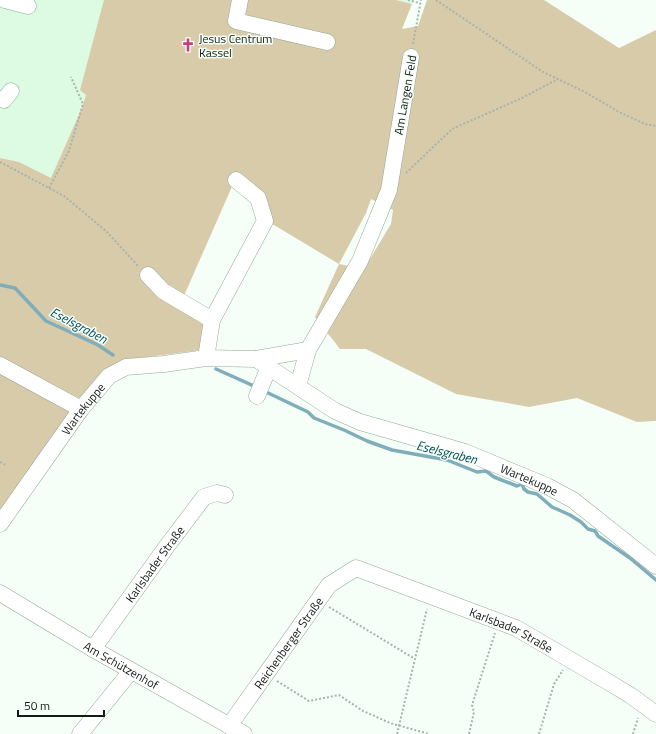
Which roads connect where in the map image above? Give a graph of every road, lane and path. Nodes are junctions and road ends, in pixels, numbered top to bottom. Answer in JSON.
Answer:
{"nodes":[{"id":1,"x":5,"y":0,"type":"edge"},
{"id":2,"x":240,"y":0,"type":"edge"},
{"id":3,"x":408,"y":0,"type":"edge"},
{"id":4,"x":436,"y":0,"type":"edge"},
{"id":5,"x":420,"y":2,"type":"edge"},
{"id":6,"x":28,"y":6,"type":"dead end"},
{"id":7,"x":327,"y":42,"type":"dead end"},
{"id":8,"x":411,"y":57,"type":"joint"},
{"id":9,"x":70,"y":77,"type":"dead end"},
{"id":10,"x":558,"y":79,"type":"junction"},
{"id":11,"x":656,"y":126,"type":"edge"},
{"id":12,"x":0,"y":162,"type":"edge"},
{"id":13,"x":405,"y":174,"type":"dead end"},
{"id":14,"x":236,"y":180,"type":"dead end"},
{"id":15,"x":49,"y":188,"type":"junction"},
{"id":16,"x":148,"y":275,"type":"joint"},
{"id":17,"x":212,"y":320,"type":"junction"},
{"id":18,"x":308,"y":350,"type":"junction"},
{"id":19,"x":206,"y":358,"type":"junction"},
{"id":20,"x":263,"y":363,"type":"junction"},
{"id":21,"x":0,"y":366,"type":"edge"},
{"id":22,"x":298,"y":386,"type":"junction"},
{"id":23,"x":259,"y":391,"type":"dead end"},
{"id":24,"x":81,"y":409,"type":"junction"},
{"id":25,"x":0,"y":462,"type":"edge"},
{"id":26,"x":6,"y":466,"type":"dead end"},
{"id":27,"x":225,"y":495,"type":"dead end"},
{"id":28,"x":0,"y":524,"type":"edge"},
{"id":29,"x":656,"y":566,"type":"edge"},
{"id":30,"x":356,"y":568,"type":"joint"},
{"id":31,"x":0,"y":593,"type":"edge"},
{"id":32,"x":430,"y":596,"type":"junction"},
{"id":33,"x":318,"y":600,"type":"junction"},
{"id":34,"x":498,"y":621,"type":"junction"},
{"id":35,"x":93,"y":649,"type":"junction"},
{"id":36,"x":415,"y":659,"type":"junction"},
{"id":37,"x":569,"y":659,"type":"junction"},
{"id":38,"x":131,"y":671,"type":"junction"},
{"id":39,"x":266,"y":674,"type":"junction"},
{"id":40,"x":643,"y":704,"type":"junction"},
{"id":41,"x":656,"y":714,"type":"edge"},
{"id":42,"x":229,"y":726,"type":"junction"},
{"id":43,"x":400,"y":726,"type":"junction"},
{"id":44,"x":80,"y":734,"type":"edge"},
{"id":45,"x":244,"y":734,"type":"edge"},
{"id":46,"x":397,"y":734,"type":"edge"},
{"id":47,"x":429,"y":734,"type":"edge"},
{"id":48,"x":469,"y":734,"type":"edge"},
{"id":49,"x":539,"y":734,"type":"edge"},
{"id":50,"x":633,"y":734,"type":"edge"}],
"edges":[{"from":1,"to":6,"type":"street"},
{"from":2,"to":7,"type":"street"},
{"from":3,"to":5,"type":"path"},
{"from":4,"to":10,"type":"path"},
{"from":5,"to":8,"type":"path","name":"Am Langen Feld"},
{"from":8,"to":18,"type":"street","name":"Am Langen Feld"},
{"from":9,"to":15,"type":"path"},
{"from":10,"to":11,"type":"path"},
{"from":10,"to":13,"type":"path"},
{"from":12,"to":15,"type":"path"},
{"from":14,"to":17,"type":"street"},
{"from":15,"to":16,"type":"path"},
{"from":16,"to":17,"type":"street"},
{"from":17,"to":19,"type":"street"},
{"from":18,"to":20,"type":"street","name":"Wartekuppe"},
{"from":18,"to":22,"type":"street"},
{"from":19,"to":20,"type":"street","name":"Wartekuppe"},
{"from":19,"to":24,"type":"street","name":"Wartekuppe"},
{"from":20,"to":22,"type":"street","name":"Wartekuppe"},
{"from":20,"to":23,"type":"street"},
{"from":21,"to":24,"type":"street"},
{"from":22,"to":29,"type":"street","name":"Wartekuppe"},
{"from":24,"to":28,"type":"street","name":"Wartekuppe"},
{"from":25,"to":26,"type":"path"},
{"from":27,"to":35,"type":"street","name":"Karlsbader Straße"},
{"from":30,"to":32,"type":"street","name":"Karlsbader Straße"},
{"from":30,"to":33,"type":"street","name":"Reichenberger Straße"},
{"from":31,"to":35,"type":"street","name":"Am Schützenhof"},
{"from":32,"to":34,"type":"street","name":"Karlsbader Straße"},
{"from":32,"to":36,"type":"path"},
{"from":33,"to":36,"type":"path"},
{"from":33,"to":39,"type":"street","name":"Reichenberger Straße"},
{"from":34,"to":37,"type":"street","name":"Karlsbader Straße"},
{"from":34,"to":48,"type":"path"},
{"from":35,"to":38,"type":"street","name":"Am Schützenhof"},
{"from":36,"to":43,"type":"path"},
{"from":37,"to":40,"type":"street","name":"Karlsbader Straße"},
{"from":37,"to":49,"type":"path"},
{"from":38,"to":42,"type":"street","name":"Am Schützenhof"},
{"from":38,"to":44,"type":"street"},
{"from":39,"to":42,"type":"street","name":"Reichenberger Straße"},
{"from":39,"to":43,"type":"path"},
{"from":40,"to":41,"type":"street","name":"Karlsbader Straße"},
{"from":40,"to":50,"type":"path"},
{"from":42,"to":45,"type":"street","name":"Am Schützenhof"},
{"from":43,"to":46,"type":"path"},
{"from":43,"to":47,"type":"path"}]}
